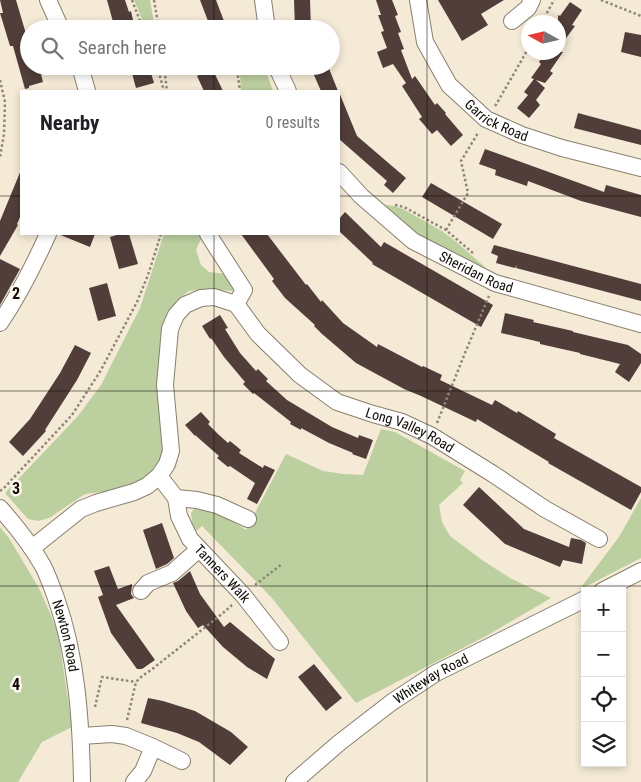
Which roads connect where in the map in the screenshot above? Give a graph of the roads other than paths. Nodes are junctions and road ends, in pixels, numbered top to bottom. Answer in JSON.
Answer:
{"nodes":[{"id":1,"x":48,"y":0,"type":"edge"},
{"id":2,"x":263,"y":0,"type":"edge"},
{"id":3,"x":418,"y":0,"type":"edge"},
{"id":4,"x":532,"y":0,"type":"edge"},
{"id":5,"x":57,"y":20,"type":"edge"},
{"id":6,"x":266,"y":20,"type":"edge"},
{"id":7,"x":512,"y":21,"type":"dead end"},
{"id":8,"x":83,"y":75,"type":"edge"},
{"id":9,"x":280,"y":75,"type":"edge"},
{"id":10,"x":87,"y":90,"type":"edge"},
{"id":11,"x":288,"y":90,"type":"edge"},
{"id":12,"x":641,"y":168,"type":"edge"},
{"id":13,"x":340,"y":173,"type":"edge"},
{"id":14,"x":48,"y":235,"type":"edge"},
{"id":15,"x":209,"y":235,"type":"edge"},
{"id":16,"x":236,"y":304,"type":"junction"},
{"id":17,"x":0,"y":323,"type":"edge"},
{"id":18,"x":641,"y":324,"type":"edge"},
{"id":19,"x":159,"y":476,"type":"junction"},
{"id":20,"x":176,"y":498,"type":"junction"},
{"id":21,"x":0,"y":508,"type":"edge"},
{"id":22,"x":248,"y":519,"type":"dead end"},
{"id":23,"x":599,"y":539,"type":"dead end"},
{"id":24,"x":32,"y":548,"type":"junction"},
{"id":25,"x":199,"y":549,"type":"junction"},
{"id":26,"x":641,"y":571,"type":"edge"},
{"id":27,"x":610,"y":587,"type":"edge"},
{"id":28,"x":141,"y":591,"type":"dead end"},
{"id":29,"x":581,"y":601,"type":"edge"},
{"id":30,"x":280,"y":642,"type":"dead end"},
{"id":31,"x":85,"y":736,"type":"junction"},
{"id":32,"x":153,"y":747,"type":"junction"},
{"id":33,"x":182,"y":761,"type":"dead end"},
{"id":34,"x":82,"y":782,"type":"edge"},
{"id":35,"x":134,"y":782,"type":"edge"},
{"id":36,"x":294,"y":782,"type":"edge"}],
"edges":[{"from":1,"to":5,"type":"street"},
{"from":2,"to":6,"type":"street"},
{"from":3,"to":12,"type":"street","name":"Garrick Road"},
{"from":4,"to":7,"type":"street"},
{"from":8,"to":10,"type":"street"},
{"from":9,"to":11,"type":"street"},
{"from":13,"to":18,"type":"street","name":"Sheridan Road"},
{"from":14,"to":17,"type":"street"},
{"from":15,"to":16,"type":"street"},
{"from":16,"to":19,"type":"street"},
{"from":16,"to":23,"type":"street","name":"Long Valley Road"},
{"from":19,"to":20,"type":"street","name":"Tanners Walk"},
{"from":19,"to":24,"type":"street"},
{"from":20,"to":22,"type":"street"},
{"from":20,"to":25,"type":"street","name":"Tanners Walk"},
{"from":21,"to":24,"type":"street","name":"Newton Road"},
{"from":24,"to":31,"type":"street","name":"Newton Road"},
{"from":25,"to":28,"type":"street"},
{"from":25,"to":30,"type":"street","name":"Tanners Walk"},
{"from":26,"to":27,"type":"street"},
{"from":29,"to":36,"type":"street","name":"Whiteway Road"},
{"from":31,"to":32,"type":"street"},
{"from":31,"to":34,"type":"street","name":"Newton Road"},
{"from":32,"to":33,"type":"street"},
{"from":32,"to":35,"type":"street"}]}
